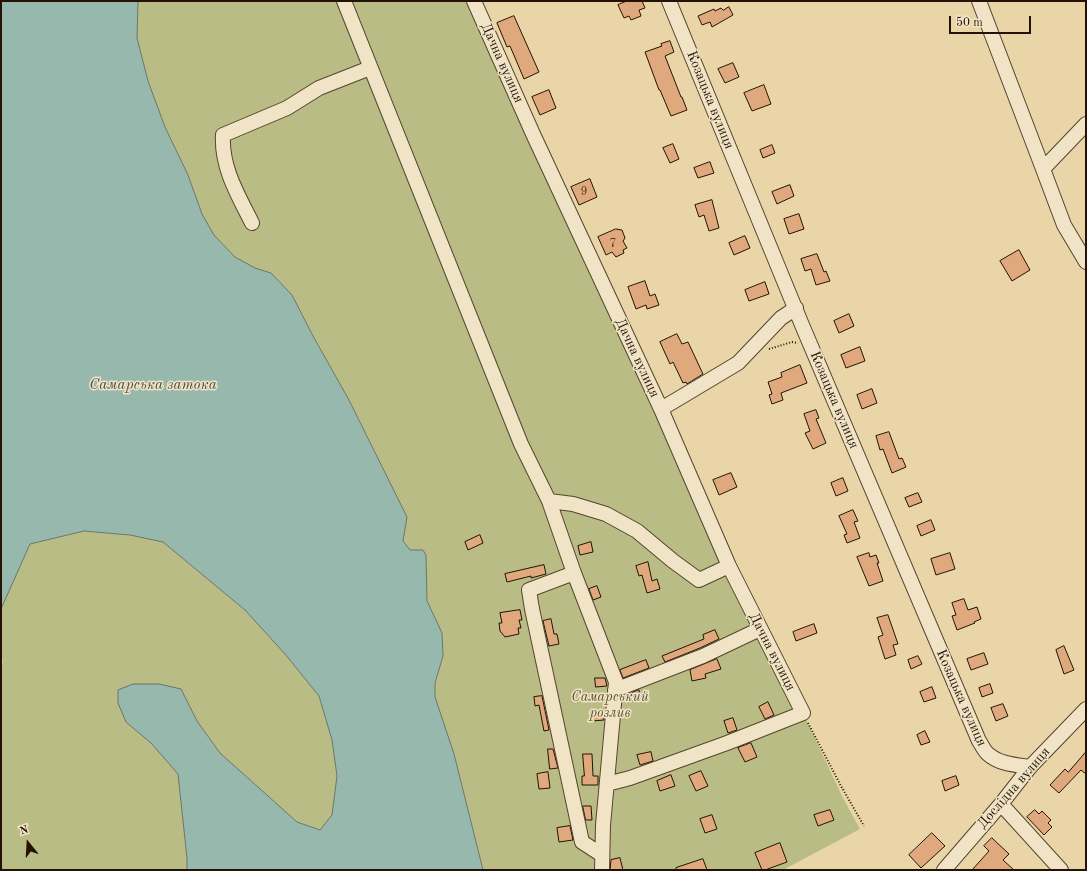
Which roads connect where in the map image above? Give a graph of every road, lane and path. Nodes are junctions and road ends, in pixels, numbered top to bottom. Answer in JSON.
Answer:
{"nodes":[{"id":1,"x":344,"y":1,"type":"edge"},
{"id":2,"x":474,"y":1,"type":"edge"},
{"id":3,"x":669,"y":1,"type":"edge"},
{"id":4,"x":979,"y":1,"type":"edge"},
{"id":5,"x":370,"y":68,"type":"junction"},
{"id":6,"x":1086,"y":124,"type":"edge"},
{"id":7,"x":1043,"y":169,"type":"junction"},
{"id":8,"x":252,"y":223,"type":"dead end"},
{"id":9,"x":1086,"y":262,"type":"edge"},
{"id":10,"x":796,"y":308,"type":"junction"},
{"id":11,"x":812,"y":348,"type":"junction"},
{"id":12,"x":751,"y":351,"type":"junction"},
{"id":13,"x":661,"y":409,"type":"junction"},
{"id":14,"x":549,"y":502,"type":"junction"},
{"id":15,"x":730,"y":566,"type":"junction"},
{"id":16,"x":574,"y":573,"type":"junction"},
{"id":17,"x":760,"y":630,"type":"junction"},
{"id":18,"x":615,"y":690,"type":"junction"},
{"id":19,"x":1086,"y":709,"type":"edge"},
{"id":20,"x":803,"y":713,"type":"junction"},
{"id":21,"x":1030,"y":767,"type":"junction"},
{"id":22,"x":607,"y":784,"type":"junction"},
{"id":23,"x":1001,"y":804,"type":"junction"},
{"id":24,"x":864,"y":826,"type":"dead end"},
{"id":25,"x":602,"y":855,"type":"junction"},
{"id":26,"x":602,"y":870,"type":"edge"},
{"id":27,"x":944,"y":870,"type":"edge"},
{"id":28,"x":1061,"y":870,"type":"edge"}],
"edges":[{"from":1,"to":5,"type":"street"},
{"from":2,"to":13,"type":"street","name":"Дачна вулиця"},
{"from":3,"to":10,"type":"street","name":"Козацька вулиця"},
{"from":4,"to":7,"type":"street"},
{"from":5,"to":8,"type":"street"},
{"from":5,"to":14,"type":"street"},
{"from":6,"to":7,"type":"street"},
{"from":7,"to":9,"type":"street"},
{"from":10,"to":11,"type":"street","name":"Козацька вулиця"},
{"from":10,"to":12,"type":"street"},
{"from":11,"to":12,"type":"path"},
{"from":11,"to":21,"type":"street","name":"Козацька вулиця"},
{"from":12,"to":13,"type":"street"},
{"from":13,"to":15,"type":"street","name":"Дачна вулиця"},
{"from":14,"to":15,"type":"street"},
{"from":14,"to":16,"type":"street"},
{"from":15,"to":17,"type":"street","name":"Дачна вулиця"},
{"from":16,"to":18,"type":"street"},
{"from":16,"to":25,"type":"street"},
{"from":17,"to":18,"type":"street"},
{"from":17,"to":20,"type":"street","name":"Дачна вулиця"},
{"from":18,"to":22,"type":"street"},
{"from":19,"to":21,"type":"street","name":"Дослідна вулиця"},
{"from":20,"to":22,"type":"street"},
{"from":20,"to":24,"type":"path"},
{"from":21,"to":23,"type":"street","name":"Дослідна вулиця"},
{"from":22,"to":25,"type":"street"},
{"from":23,"to":27,"type":"street","name":"Дослідна вулиця"},
{"from":23,"to":28,"type":"street"},
{"from":25,"to":26,"type":"street"}]}
